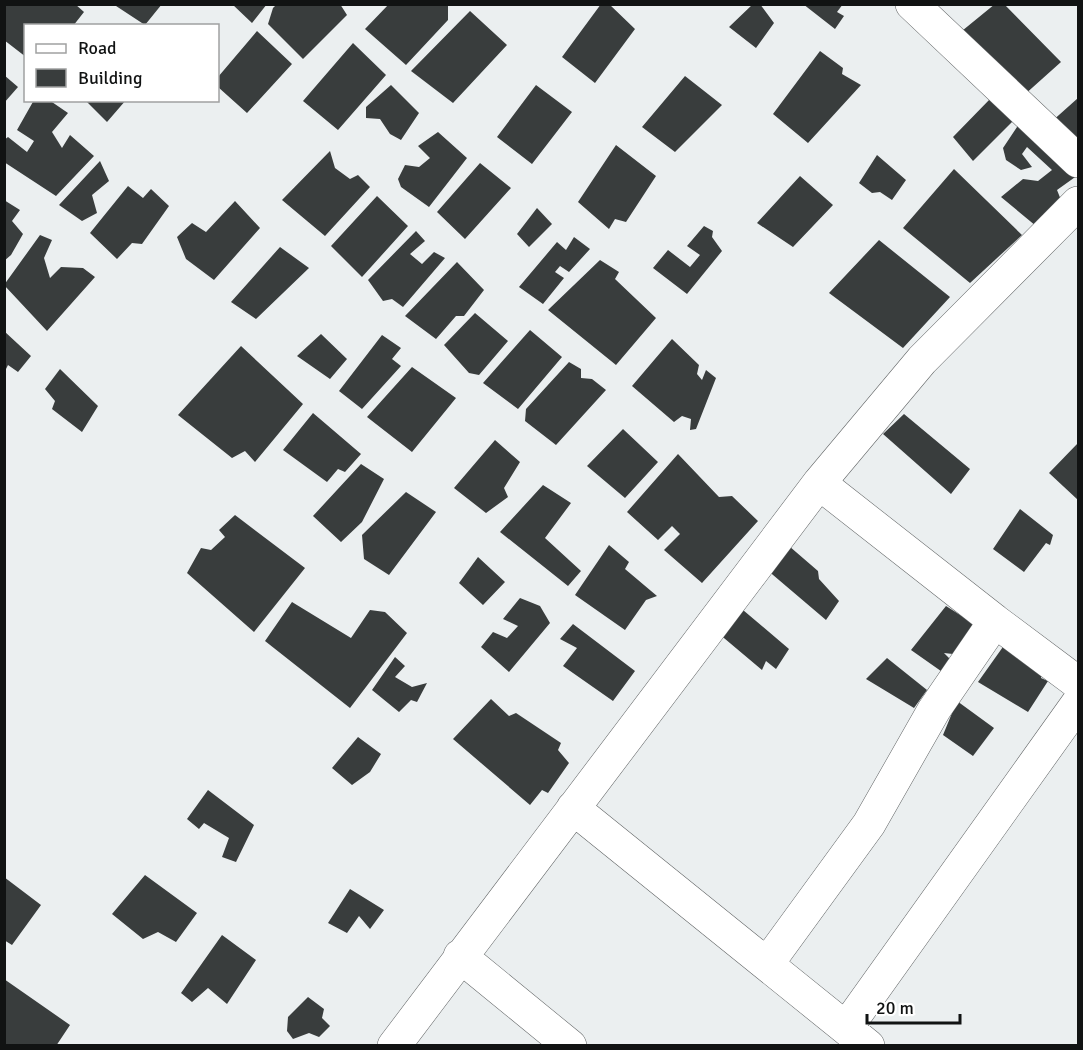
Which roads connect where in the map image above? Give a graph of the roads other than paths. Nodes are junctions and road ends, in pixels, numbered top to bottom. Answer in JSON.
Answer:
{"nodes":[{"id":1,"x":912,"y":4,"type":"edge"},
{"id":2,"x":1078,"y":161,"type":"edge"},
{"id":3,"x":1078,"y":203,"type":"edge"},
{"id":4,"x":819,"y":483,"type":"junction"},
{"id":5,"x":995,"y":621,"type":"junction"},
{"id":6,"x":1078,"y":683,"type":"edge"},
{"id":7,"x":1078,"y":703,"type":"edge"},
{"id":8,"x":573,"y":808,"type":"junction"},
{"id":9,"x":460,"y":956,"type":"junction"},
{"id":10,"x":767,"y":964,"type":"junction"},
{"id":11,"x":857,"y":1037,"type":"edge"},
{"id":12,"x":394,"y":1046,"type":"edge"},
{"id":13,"x":570,"y":1046,"type":"edge"}],
"edges":[{"from":1,"to":2,"type":"street"},
{"from":3,"to":4,"type":"street"},
{"from":4,"to":5,"type":"street"},
{"from":4,"to":8,"type":"street"},
{"from":5,"to":6,"type":"street"},
{"from":5,"to":10,"type":"street"},
{"from":7,"to":11,"type":"street"},
{"from":8,"to":9,"type":"street"},
{"from":8,"to":10,"type":"street"},
{"from":9,"to":12,"type":"street"},
{"from":9,"to":13,"type":"street"},
{"from":10,"to":11,"type":"street"}]}
